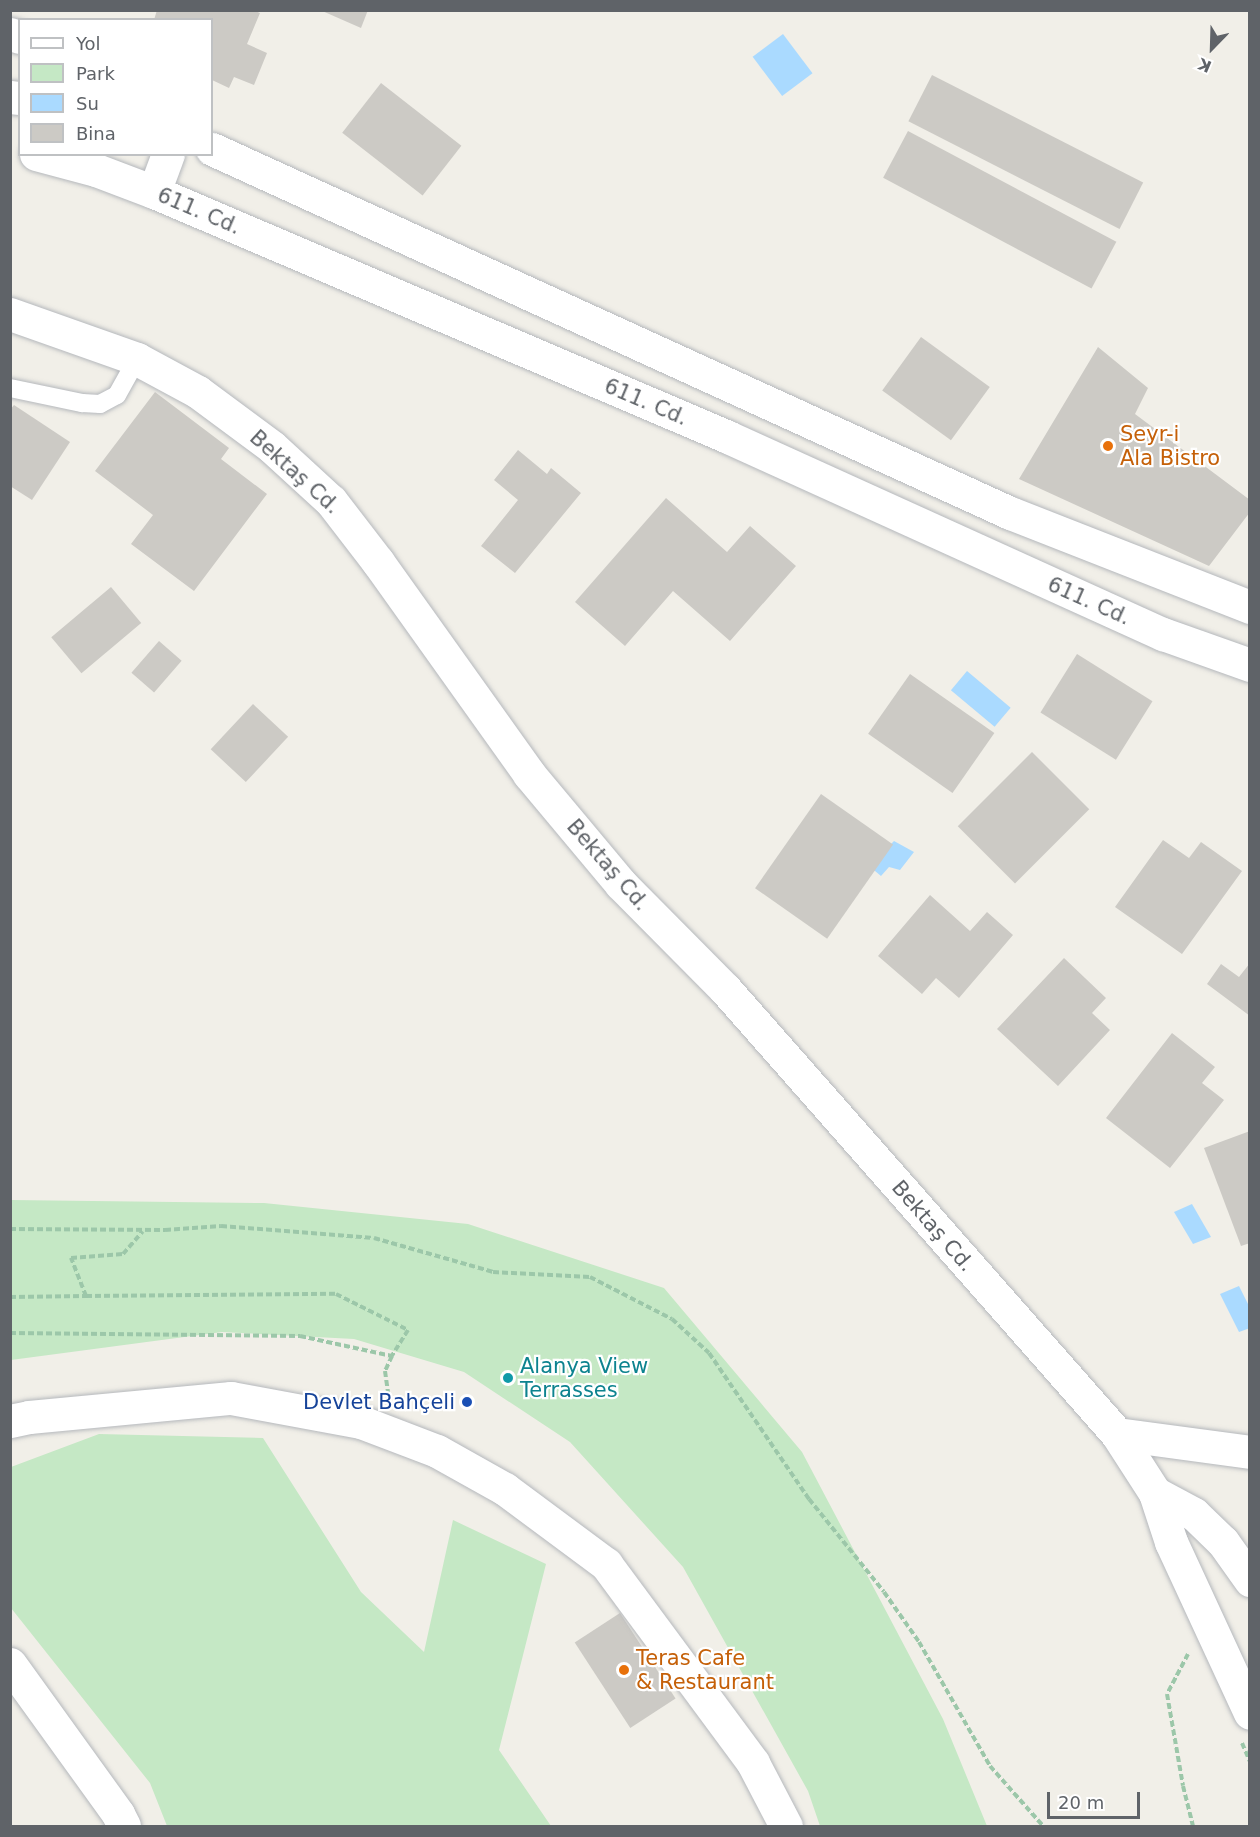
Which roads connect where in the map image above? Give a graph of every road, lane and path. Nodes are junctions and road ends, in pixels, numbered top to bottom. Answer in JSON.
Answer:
{"nodes":[{"id":1,"x":213,"y":149,"type":"edge"},
{"id":2,"x":51,"y":156,"type":"edge"},
{"id":3,"x":167,"y":156,"type":"edge"},
{"id":4,"x":95,"y":162,"type":"edge"},
{"id":5,"x":154,"y":192,"type":"junction"},
{"id":6,"x":10,"y":314,"type":"edge"},
{"id":7,"x":138,"y":359,"type":"junction"},
{"id":8,"x":10,"y":388,"type":"edge"},
{"id":9,"x":1250,"y":607,"type":"edge"},
{"id":10,"x":1163,"y":634,"type":"junction"},
{"id":11,"x":1250,"y":665,"type":"edge"},
{"id":12,"x":1250,"y":690,"type":"edge"},
{"id":13,"x":10,"y":1229,"type":"edge"},
{"id":14,"x":143,"y":1230,"type":"junction"},
{"id":15,"x":86,"y":1296,"type":"junction"},
{"id":16,"x":10,"y":1297,"type":"edge"},
{"id":17,"x":10,"y":1333,"type":"edge"},
{"id":18,"x":392,"y":1356,"type":"junction"},
{"id":19,"x":10,"y":1421,"type":"edge"},
{"id":20,"x":394,"y":1434,"type":"junction"},
{"id":21,"x":1117,"y":1434,"type":"junction"},
{"id":22,"x":1250,"y":1452,"type":"edge"},
{"id":23,"x":1155,"y":1492,"type":"junction"},
{"id":24,"x":1250,"y":1580,"type":"edge"},
{"id":25,"x":1196,"y":1655,"type":"dead end"},
{"id":26,"x":10,"y":1664,"type":"edge"},
{"id":27,"x":1245,"y":1727,"type":"edge"},
{"id":28,"x":1250,"y":1762,"type":"edge"},
{"id":29,"x":124,"y":1827,"type":"edge"},
{"id":30,"x":786,"y":1827,"type":"edge"},
{"id":31,"x":1043,"y":1827,"type":"edge"},
{"id":32,"x":1193,"y":1827,"type":"edge"}],
"edges":[{"from":1,"to":9,"type":"street"},
{"from":2,"to":4,"type":"street","name":"611. Cd."},
{"from":3,"to":5,"type":"street"},
{"from":4,"to":5,"type":"street","name":"611. Cd."},
{"from":5,"to":10,"type":"street","name":"611. Cd."},
{"from":6,"to":7,"type":"street","name":"Bektaş Cd."},
{"from":7,"to":8,"type":"lane"},
{"from":7,"to":21,"type":"street","name":"Bektaş Cd."},
{"from":10,"to":11,"type":"street","name":"611. Cd."},
{"from":10,"to":12,"type":"street"},
{"from":13,"to":14,"type":"path"},
{"from":14,"to":15,"type":"path"},
{"from":14,"to":31,"type":"path"},
{"from":15,"to":16,"type":"path"},
{"from":15,"to":18,"type":"path"},
{"from":17,"to":18,"type":"path"},
{"from":18,"to":20,"type":"path"},
{"from":19,"to":20,"type":"street"},
{"from":20,"to":30,"type":"street"},
{"from":21,"to":22,"type":"street"},
{"from":21,"to":23,"type":"street","name":"Bektaş Cd."},
{"from":23,"to":24,"type":"street"},
{"from":23,"to":27,"type":"street"},
{"from":25,"to":32,"type":"path"},
{"from":26,"to":29,"type":"street"},
{"from":27,"to":28,"type":"path"}]}
